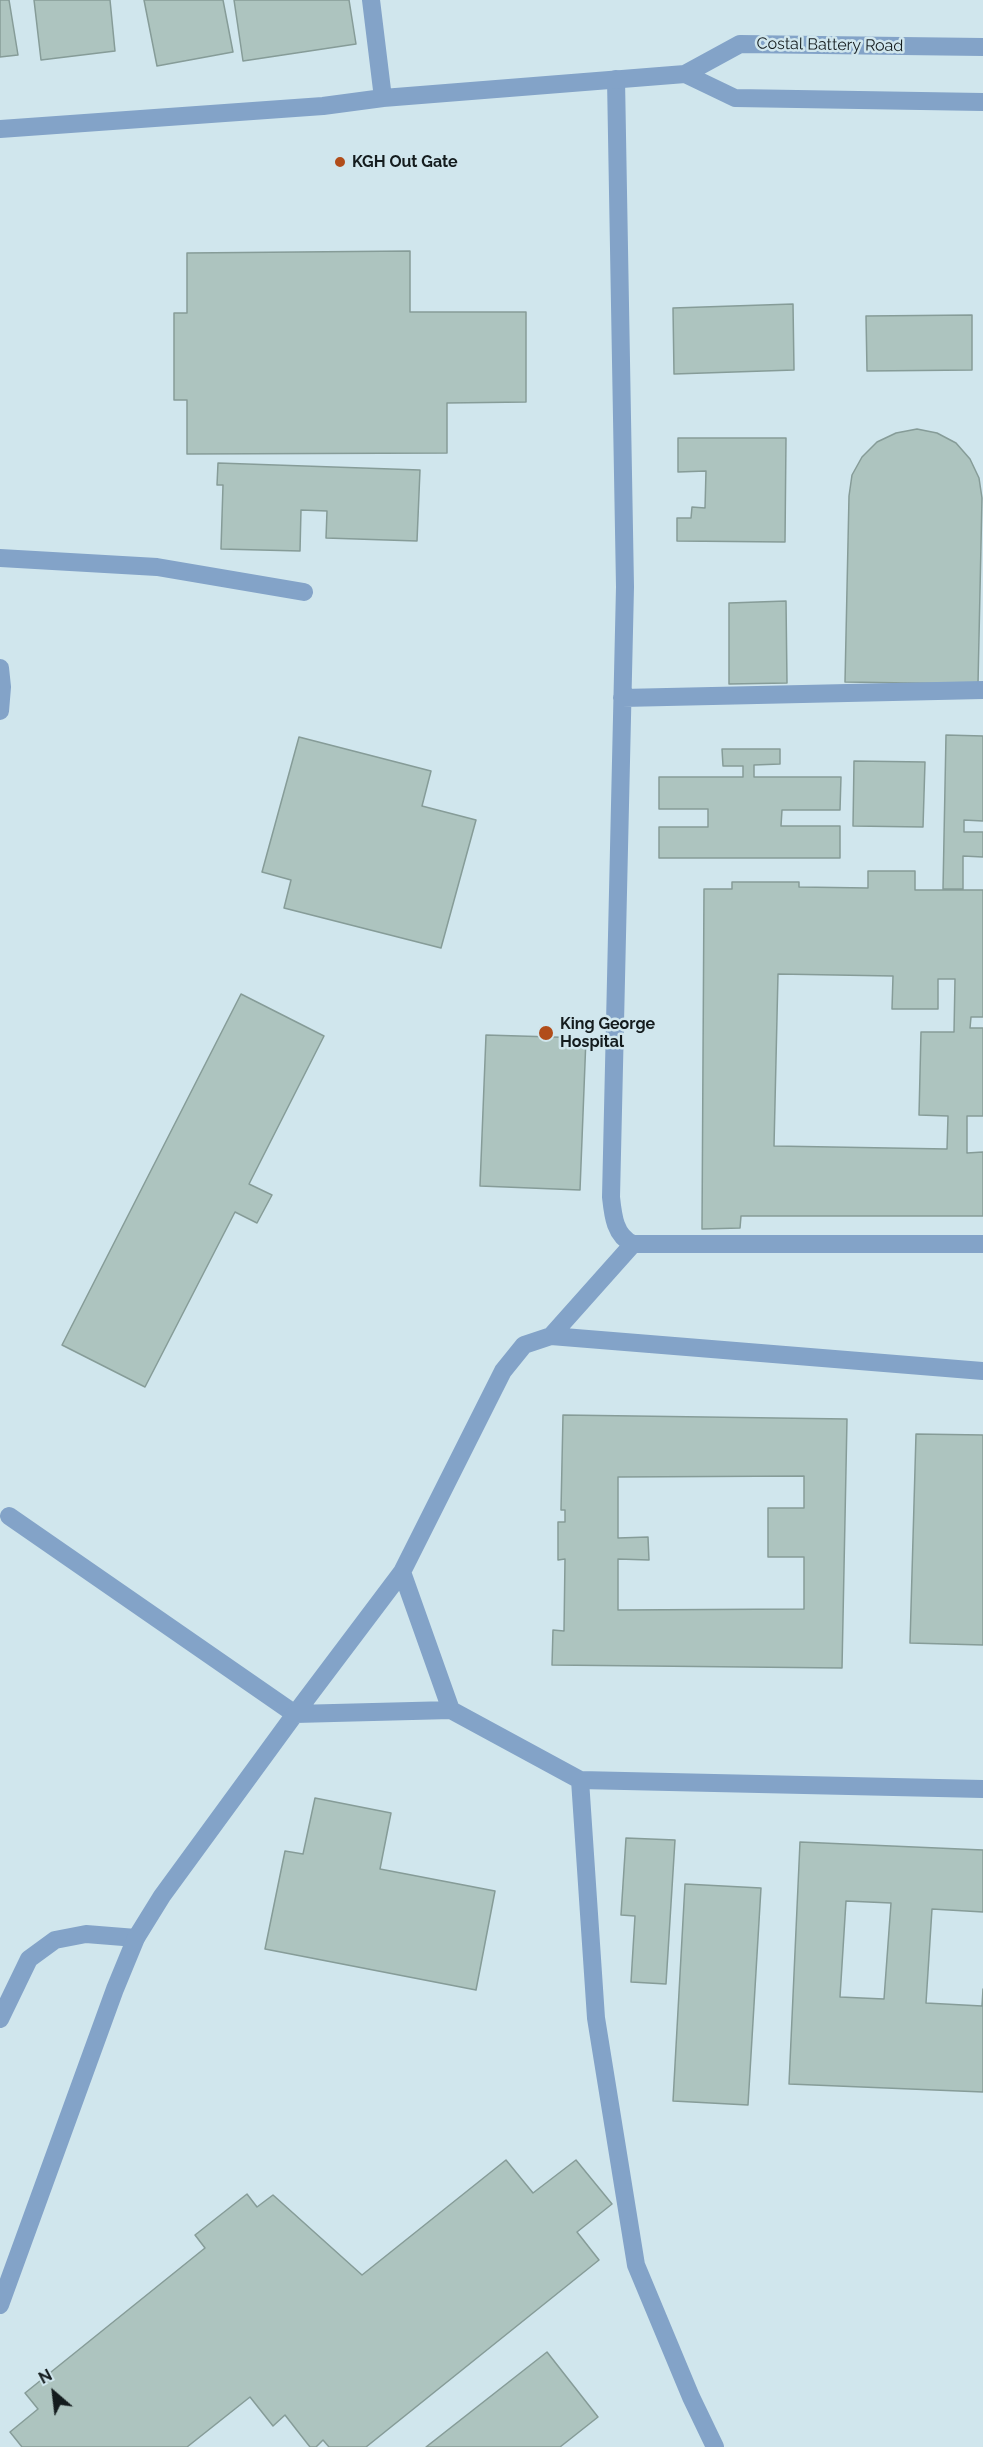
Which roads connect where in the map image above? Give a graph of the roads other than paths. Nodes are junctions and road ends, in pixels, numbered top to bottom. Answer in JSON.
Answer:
{"nodes":[{"id":1,"x":371,"y":0,"type":"edge"},
{"id":2,"x":983,"y":47,"type":"edge"},
{"id":3,"x":685,"y":74,"type":"junction"},
{"id":4,"x":616,"y":79,"type":"junction"},
{"id":5,"x":383,"y":98,"type":"junction"},
{"id":6,"x":983,"y":102,"type":"edge"},
{"id":7,"x":0,"y":129,"type":"edge"},
{"id":8,"x":0,"y":558,"type":"edge"},
{"id":9,"x":304,"y":592,"type":"dead end"},
{"id":10,"x":0,"y":668,"type":"edge"},
{"id":11,"x":983,"y":690,"type":"edge"},
{"id":12,"x":622,"y":698,"type":"junction"},
{"id":13,"x":0,"y":711,"type":"edge"},
{"id":14,"x":633,"y":1244,"type":"junction"},
{"id":15,"x":983,"y":1244,"type":"edge"},
{"id":16,"x":551,"y":1336,"type":"junction"},
{"id":17,"x":983,"y":1371,"type":"edge"},
{"id":18,"x":9,"y":1516,"type":"dead end"},
{"id":19,"x":402,"y":1572,"type":"junction"},
{"id":20,"x":451,"y":1710,"type":"junction"},
{"id":21,"x":295,"y":1714,"type":"junction"},
{"id":22,"x":580,"y":1780,"type":"junction"},
{"id":23,"x":983,"y":1789,"type":"edge"},
{"id":24,"x":136,"y":1938,"type":"junction"},
{"id":25,"x":0,"y":2019,"type":"edge"},
{"id":26,"x":0,"y":2305,"type":"edge"},
{"id":27,"x":715,"y":2447,"type":"edge"}],
"edges":[{"from":1,"to":5,"type":"street"},
{"from":2,"to":3,"type":"street","name":"Costal Battery Road"},
{"from":3,"to":4,"type":"street","name":"Costal Battery Road"},
{"from":3,"to":6,"type":"street","name":"Costal Battery Road"},
{"from":4,"to":5,"type":"street","name":"Costal Battery Road"},
{"from":4,"to":12,"type":"street"},
{"from":5,"to":7,"type":"street","name":"Costal Battery Road"},
{"from":8,"to":9,"type":"street"},
{"from":10,"to":13,"type":"street"},
{"from":11,"to":12,"type":"street"},
{"from":12,"to":14,"type":"street"},
{"from":14,"to":15,"type":"street"},
{"from":14,"to":16,"type":"street"},
{"from":16,"to":17,"type":"street"},
{"from":16,"to":19,"type":"street"},
{"from":18,"to":21,"type":"street"},
{"from":19,"to":20,"type":"street"},
{"from":19,"to":21,"type":"street"},
{"from":20,"to":21,"type":"street"},
{"from":20,"to":22,"type":"street"},
{"from":21,"to":24,"type":"street"},
{"from":22,"to":23,"type":"street"},
{"from":22,"to":27,"type":"street"},
{"from":24,"to":25,"type":"street"},
{"from":24,"to":26,"type":"street"}]}
